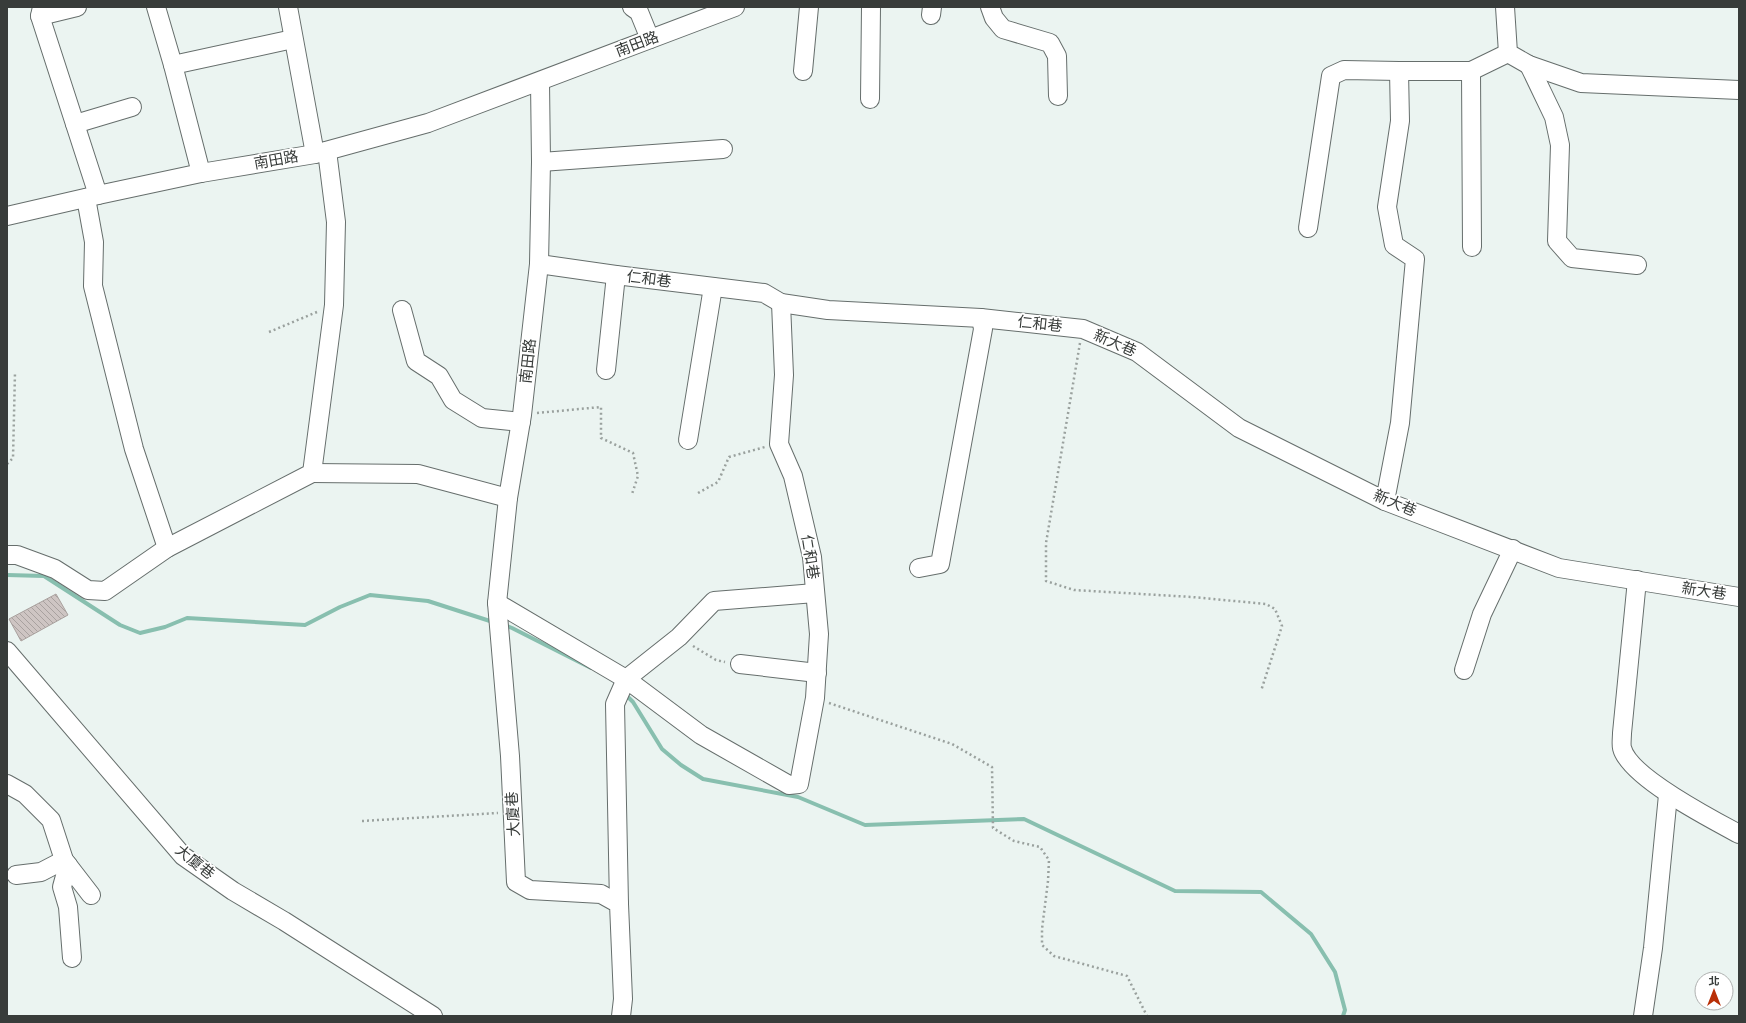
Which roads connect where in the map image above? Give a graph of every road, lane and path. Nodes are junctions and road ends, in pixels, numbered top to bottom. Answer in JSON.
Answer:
{"nodes":[{"id":1,"x":77,"y":7,"type":"edge"},
{"id":2,"x":156,"y":7,"type":"edge"},
{"id":3,"x":288,"y":7,"type":"edge"},
{"id":4,"x":632,"y":7,"type":"edge"},
{"id":5,"x":735,"y":7,"type":"edge"},
{"id":6,"x":809,"y":7,"type":"edge"},
{"id":7,"x":871,"y":7,"type":"edge"},
{"id":8,"x":990,"y":7,"type":"edge"},
{"id":9,"x":1505,"y":7,"type":"edge"},
{"id":10,"x":41,"y":11,"type":"edge"},
{"id":11,"x":293,"y":39,"type":"junction"},
{"id":12,"x":650,"y":39,"type":"junction"},
{"id":13,"x":1508,"y":53,"type":"junction"},
{"id":14,"x":173,"y":65,"type":"junction"},
{"id":15,"x":1529,"y":65,"type":"junction"},
{"id":16,"x":803,"y":71,"type":"dead end"},
{"id":17,"x":1399,"y":71,"type":"junction"},
{"id":18,"x":1471,"y":71,"type":"junction"},
{"id":19,"x":540,"y":82,"type":"junction"},
{"id":20,"x":1739,"y":90,"type":"edge"},
{"id":21,"x":1058,"y":96,"type":"dead end"},
{"id":22,"x":870,"y":99,"type":"dead end"},
{"id":23,"x":132,"y":107,"type":"dead end"},
{"id":24,"x":75,"y":124,"type":"junction"},
{"id":25,"x":723,"y":149,"type":"dead end"},
{"id":26,"x":321,"y":152,"type":"junction"},
{"id":27,"x":541,"y":162,"type":"junction"},
{"id":28,"x":201,"y":173,"type":"junction"},
{"id":29,"x":92,"y":196,"type":"junction"},
{"id":30,"x":7,"y":216,"type":"edge"},
{"id":31,"x":1308,"y":228,"type":"dead end"},
{"id":32,"x":1472,"y":247,"type":"dead end"},
{"id":33,"x":539,"y":264,"type":"junction"},
{"id":34,"x":1637,"y":265,"type":"dead end"},
{"id":35,"x":616,"y":275,"type":"junction"},
{"id":36,"x":713,"y":287,"type":"junction"},
{"id":37,"x":781,"y":302,"type":"junction"},
{"id":38,"x":334,"y":305,"type":"junction"},
{"id":39,"x":402,"y":310,"type":"dead end"},
{"id":40,"x":980,"y":318,"type":"junction"},
{"id":41,"x":1083,"y":329,"type":"junction"},
{"id":42,"x":269,"y":332,"type":"dead end"},
{"id":43,"x":606,"y":370,"type":"dead end"},
{"id":44,"x":15,"y":372,"type":"dead end"},
{"id":45,"x":522,"y":419,"type":"junction"},
{"id":46,"x":688,"y":440,"type":"dead end"},
{"id":47,"x":780,"y":444,"type":"junction"},
{"id":48,"x":7,"y":464,"type":"edge"},
{"id":49,"x":312,"y":473,"type":"junction"},
{"id":50,"x":698,"y":493,"type":"dead end"},
{"id":51,"x":632,"y":494,"type":"dead end"},
{"id":52,"x":508,"y":498,"type":"junction"},
{"id":53,"x":1385,"y":501,"type":"junction"},
{"id":54,"x":167,"y":548,"type":"junction"},
{"id":55,"x":1513,"y":549,"type":"junction"},
{"id":56,"x":7,"y":555,"type":"edge"},
{"id":57,"x":919,"y":568,"type":"dead end"},
{"id":58,"x":1637,"y":580,"type":"junction"},
{"id":59,"x":815,"y":593,"type":"junction"},
{"id":60,"x":1739,"y":596,"type":"edge"},
{"id":61,"x":497,"y":611,"type":"junction"},
{"id":62,"x":678,"y":637,"type":"junction"},
{"id":63,"x":499,"y":638,"type":"joint"},
{"id":64,"x":7,"y":651,"type":"edge"},
{"id":65,"x":740,"y":664,"type":"joint"},
{"id":66,"x":1464,"y":670,"type":"dead end"},
{"id":67,"x":817,"y":673,"type":"junction"},
{"id":68,"x":624,"y":682,"type":"junction"},
{"id":69,"x":1261,"y":691,"type":"dead end"},
{"id":70,"x":815,"y":698,"type":"junction"},
{"id":71,"x":7,"y":784,"type":"edge"},
{"id":72,"x":1668,"y":795,"type":"junction"},
{"id":73,"x":512,"y":812,"type":"junction"},
{"id":74,"x":362,"y":821,"type":"dead end"},
{"id":75,"x":1739,"y":834,"type":"edge"},
{"id":76,"x":66,"y":863,"type":"junction"},
{"id":77,"x":16,"y":875,"type":"dead end"},
{"id":78,"x":91,"y":895,"type":"dead end"},
{"id":79,"x":619,"y":904,"type":"junction"},
{"id":80,"x":72,"y":958,"type":"dead end"},
{"id":81,"x":433,"y":1016,"type":"edge"},
{"id":82,"x":620,"y":1016,"type":"edge"},
{"id":83,"x":1147,"y":1016,"type":"edge"},
{"id":84,"x":1644,"y":1016,"type":"edge"}],
"edges":[{"from":1,"to":10,"type":"street"},
{"from":2,"to":14,"type":"street"},
{"from":3,"to":11,"type":"street"},
{"from":4,"to":12,"type":"street"},
{"from":5,"to":12,"type":"street","name":"南田路"},
{"from":6,"to":16,"type":"street"},
{"from":7,"to":22,"type":"street"},
{"from":8,"to":21,"type":"street"},
{"from":9,"to":13,"type":"street"},
{"from":10,"to":24,"type":"street"},
{"from":11,"to":14,"type":"street"},
{"from":11,"to":26,"type":"street"},
{"from":12,"to":19,"type":"street","name":"南田路"},
{"from":13,"to":15,"type":"street"},
{"from":13,"to":18,"type":"street"},
{"from":14,"to":28,"type":"street"},
{"from":15,"to":20,"type":"street"},
{"from":15,"to":34,"type":"street"},
{"from":17,"to":18,"type":"street"},
{"from":17,"to":31,"type":"street"},
{"from":17,"to":53,"type":"street"},
{"from":18,"to":32,"type":"street"},
{"from":19,"to":26,"type":"street","name":"南田路"},
{"from":19,"to":27,"type":"street","name":"南田路"},
{"from":23,"to":24,"type":"street"},
{"from":24,"to":29,"type":"street"},
{"from":25,"to":27,"type":"street"},
{"from":26,"to":28,"type":"street","name":"南田路"},
{"from":26,"to":38,"type":"street"},
{"from":27,"to":33,"type":"street","name":"南田路"},
{"from":28,"to":29,"type":"street","name":"南田路"},
{"from":29,"to":30,"type":"street","name":"南田路"},
{"from":29,"to":54,"type":"street"},
{"from":33,"to":35,"type":"street","name":"仁和巷"},
{"from":33,"to":45,"type":"street","name":"南田路"},
{"from":35,"to":36,"type":"street","name":"仁和巷"},
{"from":35,"to":43,"type":"street"},
{"from":36,"to":37,"type":"street","name":"仁和巷"},
{"from":36,"to":46,"type":"street"},
{"from":37,"to":40,"type":"street","name":"仁和巷"},
{"from":37,"to":47,"type":"street","name":"仁和巷"},
{"from":38,"to":42,"type":"path"},
{"from":38,"to":49,"type":"street"},
{"from":39,"to":45,"type":"street"},
{"from":40,"to":41,"type":"street","name":"仁和巷"},
{"from":40,"to":57,"type":"street"},
{"from":41,"to":53,"type":"street","name":"新大巷"},
{"from":41,"to":69,"type":"path"},
{"from":44,"to":48,"type":"path"},
{"from":45,"to":51,"type":"path"},
{"from":45,"to":52,"type":"street","name":"南田路"},
{"from":47,"to":50,"type":"path"},
{"from":47,"to":59,"type":"street","name":"仁和巷"},
{"from":49,"to":52,"type":"street"},
{"from":49,"to":54,"type":"street"},
{"from":52,"to":61,"type":"street","name":"南田路"},
{"from":53,"to":55,"type":"street","name":"新大巷"},
{"from":54,"to":56,"type":"street"},
{"from":55,"to":58,"type":"street","name":"新大巷"},
{"from":55,"to":66,"type":"street"},
{"from":58,"to":60,"type":"street","name":"新大巷"},
{"from":58,"to":72,"type":"street"},
{"from":59,"to":62,"type":"street","name":"仁和巷"},
{"from":59,"to":67,"type":"street"},
{"from":61,"to":63,"type":"street","name":"南田路"},
{"from":61,"to":68,"type":"street"},
{"from":62,"to":65,"type":"path"},
{"from":62,"to":68,"type":"street","name":"仁和巷"},
{"from":63,"to":73,"type":"street","name":"大廈巷"},
{"from":64,"to":81,"type":"street","name":"大廈巷"},
{"from":65,"to":67,"type":"street"},
{"from":67,"to":70,"type":"street"},
{"from":68,"to":70,"type":"street"},
{"from":68,"to":79,"type":"street","name":"仁和巷"},
{"from":70,"to":83,"type":"path"},
{"from":71,"to":76,"type":"street"},
{"from":72,"to":75,"type":"street"},
{"from":72,"to":84,"type":"street"},
{"from":73,"to":74,"type":"path"},
{"from":73,"to":79,"type":"street","name":"大廈巷"},
{"from":76,"to":77,"type":"street"},
{"from":76,"to":78,"type":"street"},
{"from":76,"to":80,"type":"street"},
{"from":79,"to":82,"type":"street"}]}
